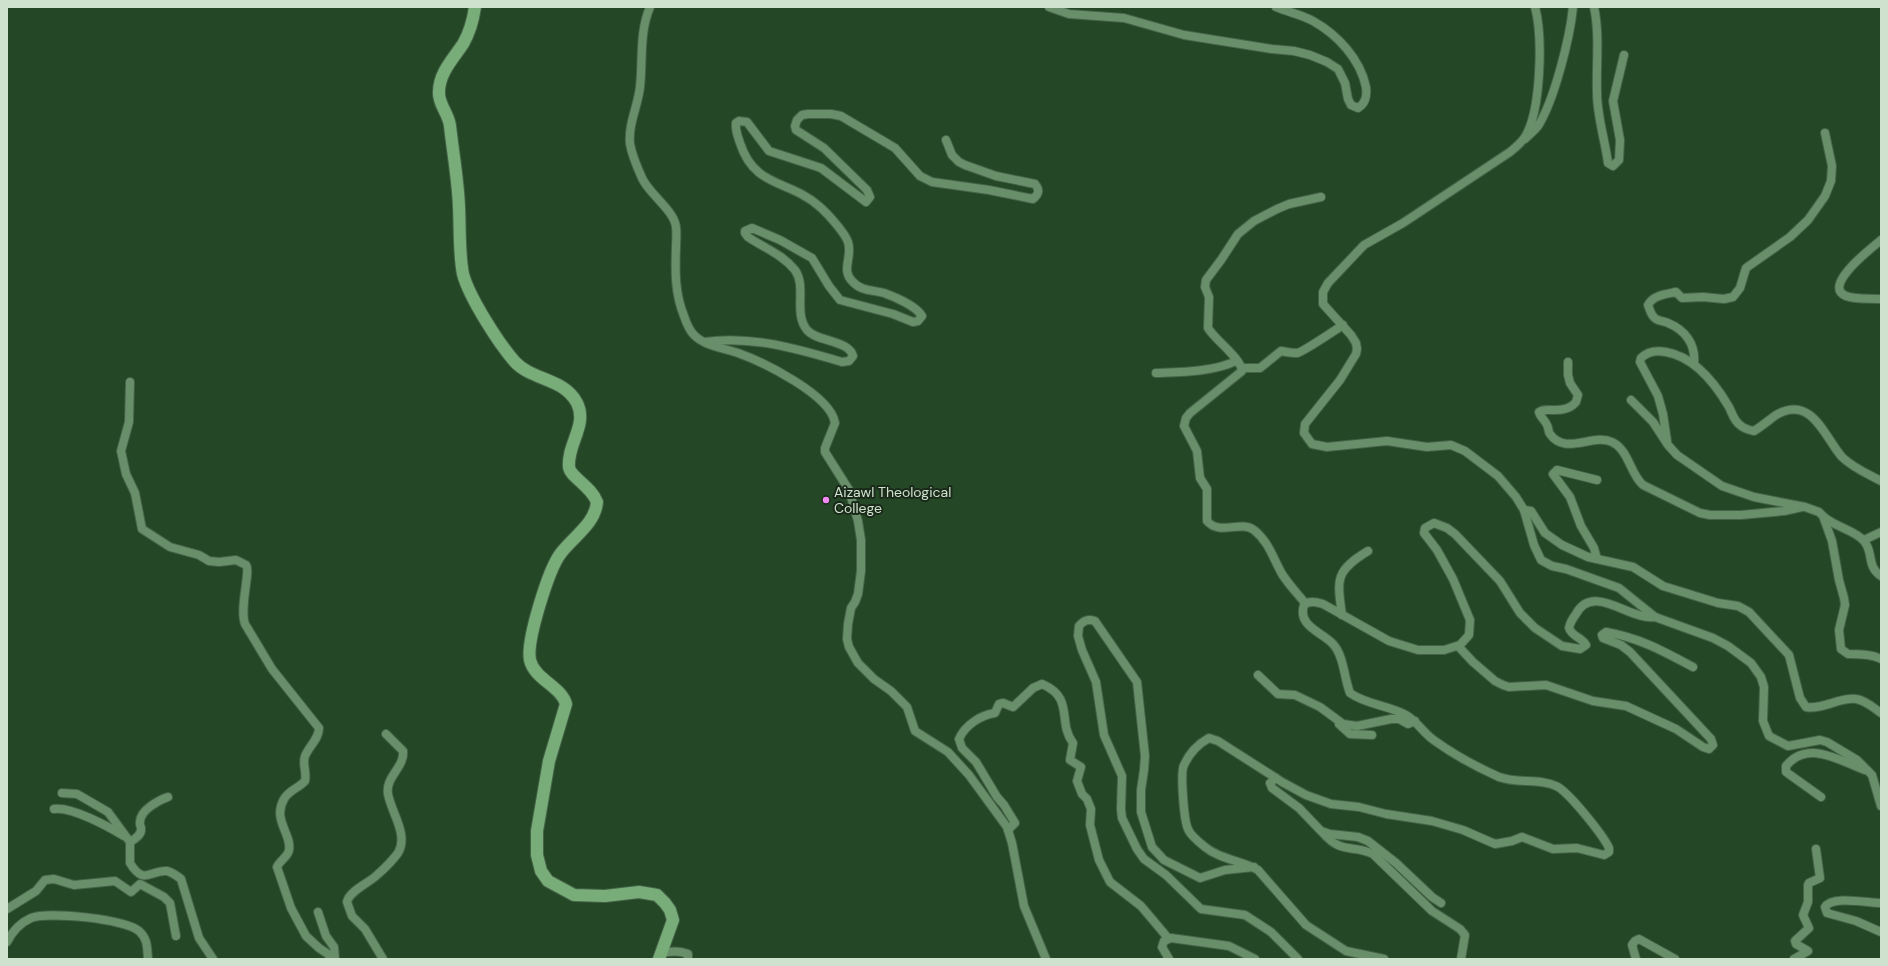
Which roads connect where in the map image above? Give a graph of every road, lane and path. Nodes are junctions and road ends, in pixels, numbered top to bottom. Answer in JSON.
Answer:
{"nodes":[{"id":1,"x":475,"y":7,"type":"edge"},
{"id":2,"x":650,"y":7,"type":"edge"},
{"id":3,"x":1049,"y":7,"type":"edge"},
{"id":4,"x":1276,"y":7,"type":"edge"},
{"id":5,"x":1535,"y":7,"type":"edge"},
{"id":6,"x":1573,"y":7,"type":"edge"},
{"id":7,"x":1594,"y":7,"type":"edge"},
{"id":8,"x":1624,"y":55,"type":"dead end"},
{"id":9,"x":1825,"y":133,"type":"dead end"},
{"id":10,"x":946,"y":140,"type":"dead end"},
{"id":11,"x":1519,"y":144,"type":"junction"},
{"id":12,"x":1321,"y":197,"type":"dead end"},
{"id":13,"x":1881,"y":240,"type":"edge"},
{"id":14,"x":1881,"y":299,"type":"edge"},
{"id":15,"x":1343,"y":326,"type":"junction"},
{"id":16,"x":705,"y":342,"type":"junction"},
{"id":17,"x":1236,"y":360,"type":"junction"},
{"id":18,"x":1568,"y":362,"type":"dead end"},
{"id":19,"x":1694,"y":364,"type":"junction"},
{"id":20,"x":1242,"y":368,"type":"junction"},
{"id":21,"x":1156,"y":373,"type":"dead end"},
{"id":22,"x":130,"y":382,"type":"dead end"},
{"id":23,"x":1632,"y":400,"type":"dead end"},
{"id":24,"x":1668,"y":445,"type":"junction"},
{"id":25,"x":1597,"y":480,"type":"dead end"},
{"id":26,"x":1881,"y":481,"type":"edge"},
{"id":27,"x":1804,"y":507,"type":"junction"},
{"id":28,"x":1524,"y":510,"type":"junction"},
{"id":29,"x":1823,"y":516,"type":"junction"},
{"id":30,"x":1881,"y":532,"type":"edge"},
{"id":31,"x":1864,"y":540,"type":"junction"},
{"id":32,"x":1368,"y":551,"type":"dead end"},
{"id":33,"x":1597,"y":559,"type":"junction"},
{"id":34,"x":1881,"y":576,"type":"edge"},
{"id":35,"x":1305,"y":603,"type":"junction"},
{"id":36,"x":1342,"y":615,"type":"junction"},
{"id":37,"x":1654,"y":617,"type":"junction"},
{"id":38,"x":1458,"y":646,"type":"junction"},
{"id":39,"x":1881,"y":660,"type":"edge"},
{"id":40,"x":1693,"y":667,"type":"dead end"},
{"id":41,"x":1258,"y":675,"type":"dead end"},
{"id":42,"x":1881,"y":713,"type":"edge"},
{"id":43,"x":1336,"y":720,"type":"junction"},
{"id":44,"x":1415,"y":721,"type":"junction"},
{"id":45,"x":386,"y":734,"type":"dead end"},
{"id":46,"x":1372,"y":735,"type":"dead end"},
{"id":47,"x":1870,"y":772,"type":"junction"},
{"id":48,"x":1276,"y":778,"type":"junction"},
{"id":49,"x":62,"y":793,"type":"dead end"},
{"id":50,"x":168,"y":797,"type":"dead end"},
{"id":51,"x":1821,"y":797,"type":"dead end"},
{"id":52,"x":1881,"y":806,"type":"edge"},
{"id":53,"x":54,"y":810,"type":"dead end"},
{"id":54,"x":1008,"y":830,"type":"junction"},
{"id":55,"x":1322,"y":831,"type":"junction"},
{"id":56,"x":127,"y":839,"type":"junction"},
{"id":57,"x":1816,"y":849,"type":"dead end"},
{"id":58,"x":1254,"y":867,"type":"junction"},
{"id":59,"x":1441,"y":903,"type":"dead end"},
{"id":60,"x":1881,"y":903,"type":"edge"},
{"id":61,"x":7,"y":909,"type":"edge"},
{"id":62,"x":318,"y":912,"type":"dead end"},
{"id":63,"x":1881,"y":932,"type":"edge"},
{"id":64,"x":176,"y":936,"type":"dead end"},
{"id":65,"x":1168,"y":938,"type":"junction"},
{"id":66,"x":7,"y":942,"type":"edge"},
{"id":67,"x":660,"y":956,"type":"edge"},
{"id":68,"x":148,"y":959,"type":"edge"},
{"id":69,"x":213,"y":959,"type":"edge"},
{"id":70,"x":331,"y":959,"type":"edge"},
{"id":71,"x":335,"y":959,"type":"edge"},
{"id":72,"x":383,"y":959,"type":"edge"},
{"id":73,"x":688,"y":959,"type":"edge"},
{"id":74,"x":1046,"y":959,"type":"edge"},
{"id":75,"x":1169,"y":959,"type":"edge"},
{"id":76,"x":1255,"y":959,"type":"edge"},
{"id":77,"x":1298,"y":959,"type":"edge"},
{"id":78,"x":1384,"y":959,"type":"edge"},
{"id":79,"x":1461,"y":959,"type":"edge"},
{"id":80,"x":1636,"y":959,"type":"edge"},
{"id":81,"x":1675,"y":959,"type":"edge"},
{"id":82,"x":1794,"y":959,"type":"edge"}],
"edges":[{"from":1,"to":67,"type":"highway"},
{"from":2,"to":16,"type":"street"},
{"from":3,"to":4,"type":"street"},
{"from":5,"to":11,"type":"street"},
{"from":6,"to":11,"type":"street"},
{"from":7,"to":8,"type":"street"},
{"from":9,"to":19,"type":"street"},
{"from":10,"to":16,"type":"street"},
{"from":11,"to":15,"type":"street"},
{"from":12,"to":17,"type":"street"},
{"from":13,"to":14,"type":"street"},
{"from":15,"to":20,"type":"street"},
{"from":15,"to":28,"type":"street"},
{"from":16,"to":54,"type":"street"},
{"from":17,"to":20,"type":"street"},
{"from":17,"to":21,"type":"street"},
{"from":18,"to":27,"type":"street"},
{"from":19,"to":24,"type":"street"},
{"from":19,"to":26,"type":"street"},
{"from":20,"to":35,"type":"street"},
{"from":22,"to":70,"type":"street"},
{"from":23,"to":24,"type":"street"},
{"from":24,"to":27,"type":"street"},
{"from":25,"to":33,"type":"street"},
{"from":27,"to":29,"type":"street"},
{"from":28,"to":33,"type":"street"},
{"from":28,"to":37,"type":"street"},
{"from":29,"to":31,"type":"street"},
{"from":29,"to":39,"type":"street"},
{"from":30,"to":31,"type":"street"},
{"from":31,"to":34,"type":"street"},
{"from":32,"to":36,"type":"street"},
{"from":33,"to":42,"type":"street"},
{"from":35,"to":36,"type":"street"},
{"from":35,"to":44,"type":"street"},
{"from":36,"to":38,"type":"street"},
{"from":37,"to":38,"type":"street"},
{"from":37,"to":47,"type":"street"},
{"from":38,"to":40,"type":"street"},
{"from":41,"to":43,"type":"street"},
{"from":43,"to":44,"type":"street"},
{"from":43,"to":46,"type":"street"},
{"from":44,"to":48,"type":"street"},
{"from":45,"to":72,"type":"street"},
{"from":47,"to":51,"type":"street"},
{"from":47,"to":52,"type":"street"},
{"from":48,"to":55,"type":"street"},
{"from":48,"to":58,"type":"street"},
{"from":49,"to":56,"type":"street"},
{"from":50,"to":56,"type":"street"},
{"from":53,"to":56,"type":"street"},
{"from":54,"to":65,"type":"street"},
{"from":54,"to":74,"type":"street"},
{"from":55,"to":59,"type":"street"},
{"from":55,"to":79,"type":"street"},
{"from":56,"to":69,"type":"street"},
{"from":57,"to":82,"type":"street"},
{"from":58,"to":77,"type":"street"},
{"from":58,"to":78,"type":"street"},
{"from":60,"to":63,"type":"street"},
{"from":61,"to":64,"type":"street"},
{"from":62,"to":71,"type":"street"},
{"from":65,"to":75,"type":"street"},
{"from":65,"to":76,"type":"street"},
{"from":66,"to":68,"type":"street"},
{"from":67,"to":73,"type":"street"},
{"from":80,"to":81,"type":"street"}]}
